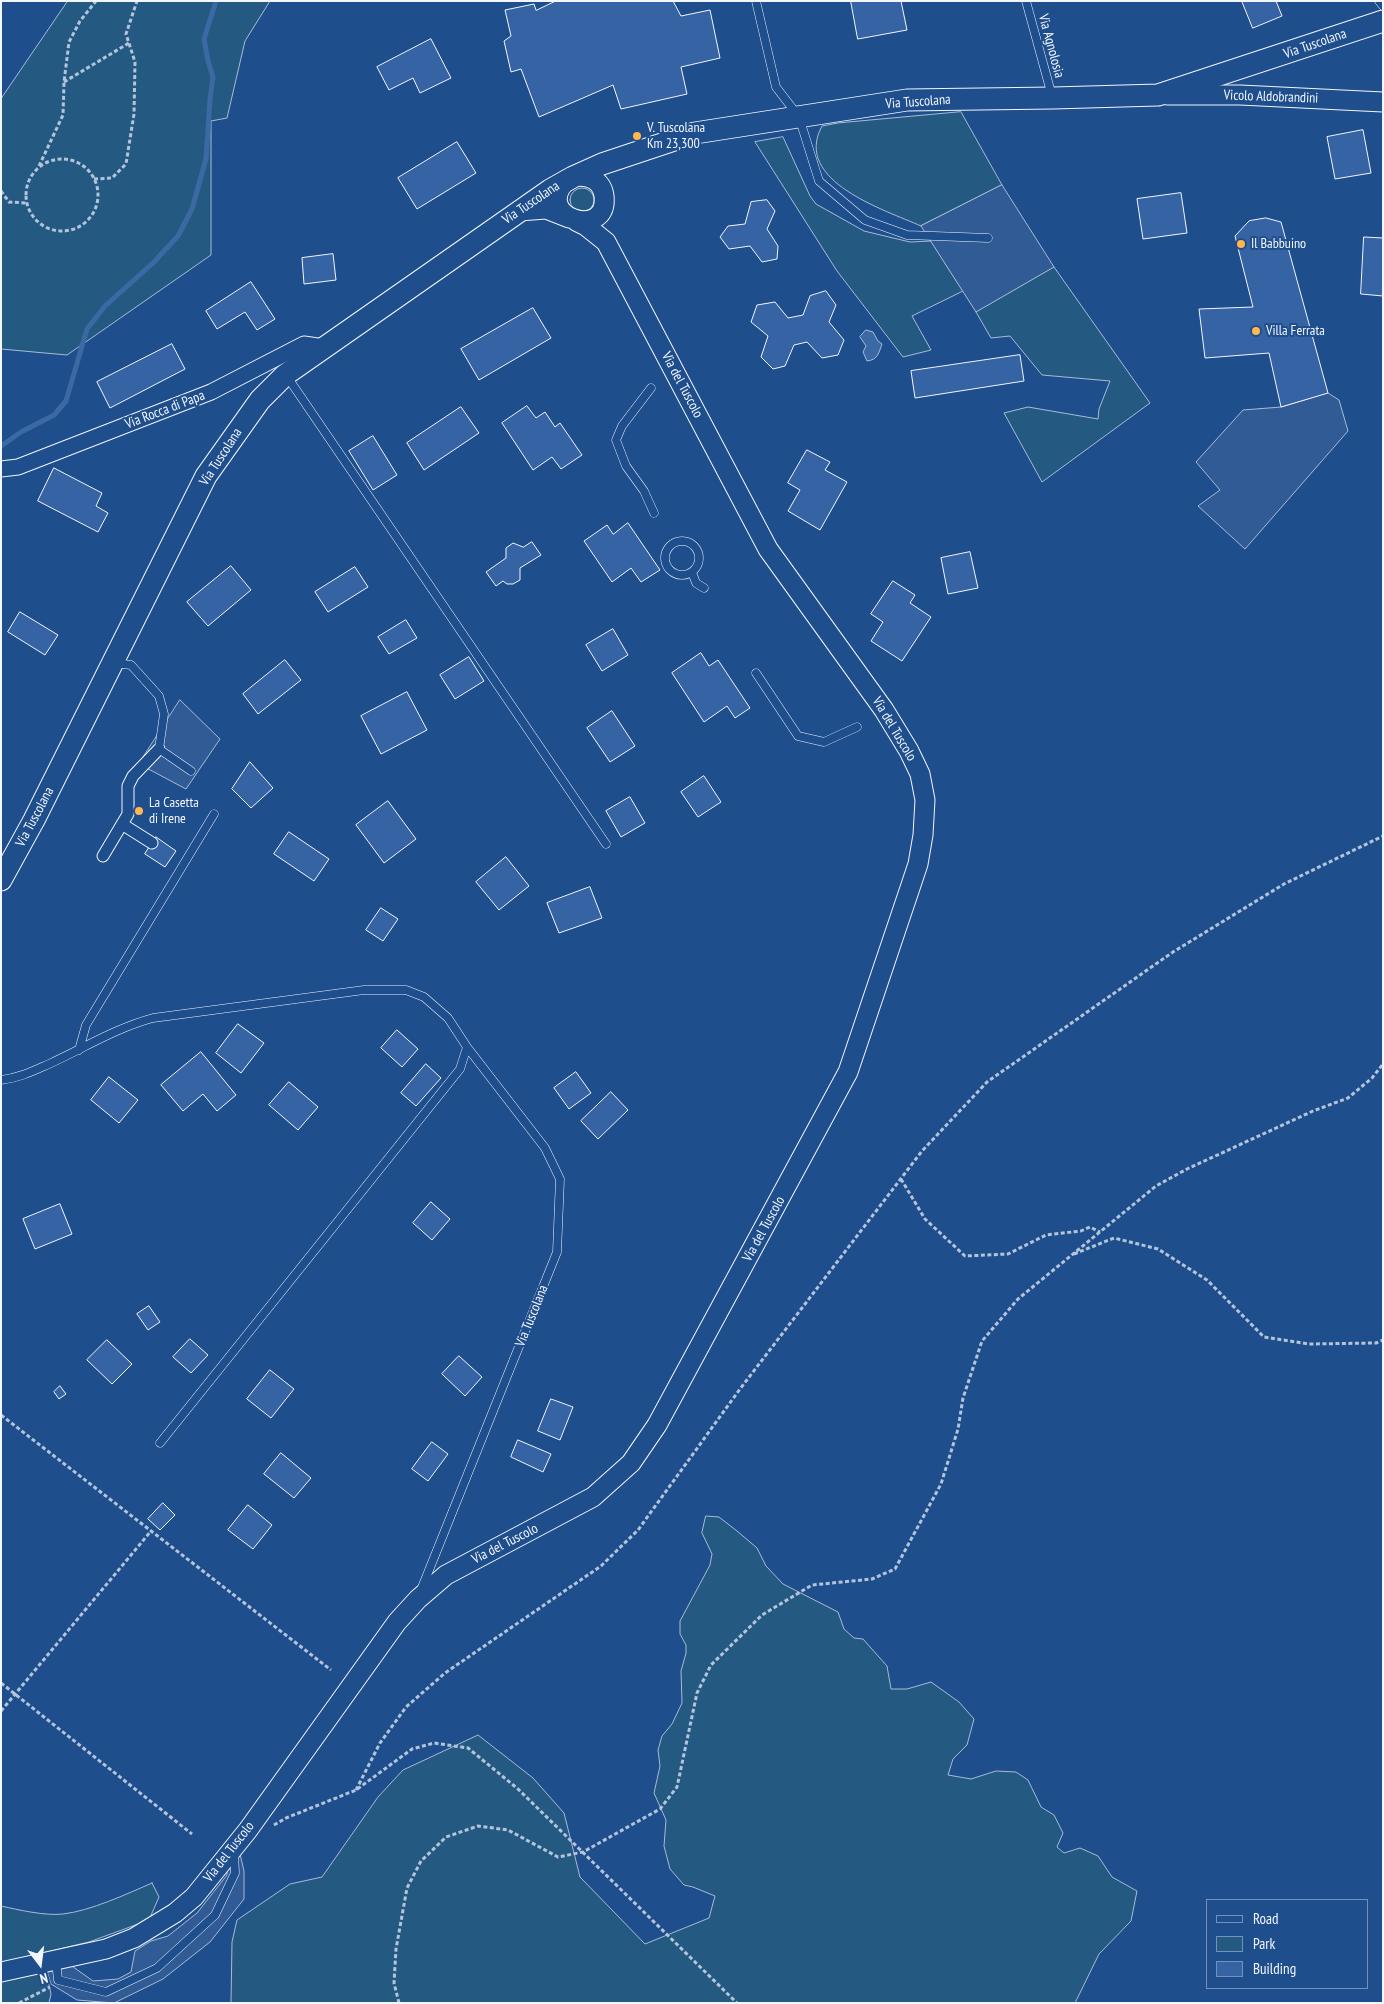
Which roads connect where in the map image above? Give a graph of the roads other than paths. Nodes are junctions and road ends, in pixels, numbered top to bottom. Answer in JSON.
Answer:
{"nodes":[{"id":1,"x":756,"y":1,"type":"edge"},
{"id":2,"x":1026,"y":1,"type":"edge"},
{"id":3,"x":1379,"y":1,"type":"edge"},
{"id":4,"x":1383,"y":6,"type":"edge"},
{"id":5,"x":1383,"y":21,"type":"edge"},
{"id":6,"x":1230,"y":73,"type":"junction"},
{"id":7,"x":1158,"y":95,"type":"junction"},
{"id":8,"x":1240,"y":95,"type":"junction"},
{"id":9,"x":1053,"y":98,"type":"junction"},
{"id":10,"x":1383,"y":102,"type":"edge"},
{"id":11,"x":799,"y":116,"type":"junction"},
{"id":12,"x":622,"y":157,"type":"junction"},
{"id":13,"x":570,"y":178,"type":"junction"},
{"id":14,"x":604,"y":201,"type":"junction"},
{"id":15,"x":519,"y":211,"type":"junction"},
{"id":16,"x":572,"y":220,"type":"junction"},
{"id":17,"x":988,"y":238,"type":"dead end"},
{"id":18,"x":606,"y":242,"type":"junction"},
{"id":19,"x":324,"y":347,"type":"junction"},
{"id":20,"x":285,"y":375,"type":"junction"},
{"id":21,"x":651,"y":388,"type":"dead end"},
{"id":22,"x":1,"y":469,"type":"edge"},
{"id":23,"x":654,"y":513,"type":"dead end"},
{"id":24,"x":692,"y":572,"type":"junction"},
{"id":25,"x":704,"y":588,"type":"dead end"},
{"id":26,"x":113,"y":662,"type":"junction"},
{"id":27,"x":756,"y":674,"type":"dead end"},
{"id":28,"x":857,"y":727,"type":"dead end"},
{"id":29,"x":159,"y":749,"type":"junction"},
{"id":30,"x":191,"y":771,"type":"dead end"},
{"id":31,"x":214,"y":814,"type":"dead end"},
{"id":32,"x":122,"y":824,"type":"junction"},
{"id":33,"x":152,"y":843,"type":"dead end"},
{"id":34,"x":606,"y":844,"type":"dead end"},
{"id":35,"x":103,"y":856,"type":"dead end"},
{"id":36,"x":1,"y":880,"type":"edge"},
{"id":37,"x":467,"y":1047,"type":"junction"},
{"id":38,"x":79,"y":1050,"type":"junction"},
{"id":39,"x":1,"y":1080,"type":"edge"},
{"id":40,"x":160,"y":1443,"type":"dead end"},
{"id":41,"x":418,"y":1599,"type":"junction"},
{"id":42,"x":234,"y":1847,"type":"junction"},
{"id":43,"x":56,"y":1961,"type":"junction"},
{"id":44,"x":1,"y":1972,"type":"edge"}],
"edges":[{"from":1,"to":11,"type":"lane"},
{"from":2,"to":9,"type":"lane","name":"Via Agnolosia"},
{"from":3,"to":4,"type":"lane"},
{"from":5,"to":6,"type":"main road","name":"Via Tuscolana"},
{"from":6,"to":7,"type":"main road","name":"Via Tuscolana"},
{"from":6,"to":8,"type":"street"},
{"from":7,"to":8,"type":"street","name":"Vicolo Aldobrandini"},
{"from":7,"to":9,"type":"main road","name":"Via Tuscolana"},
{"from":8,"to":10,"type":"street","name":"Vicolo Aldobrandini"},
{"from":9,"to":11,"type":"main road","name":"Via Tuscolana"},
{"from":11,"to":12,"type":"main road","name":"Via Tuscolana"},
{"from":11,"to":17,"type":"lane"},
{"from":12,"to":13,"type":"main road","name":"Via Tuscolana"},
{"from":12,"to":14,"type":"street"},
{"from":13,"to":14,"type":"street"},
{"from":13,"to":15,"type":"main road","name":"Via Tuscolana"},
{"from":13,"to":16,"type":"street"},
{"from":14,"to":16,"type":"street"},
{"from":14,"to":18,"type":"street"},
{"from":15,"to":16,"type":"street"},
{"from":15,"to":19,"type":"main road","name":"Via Tuscolana"},
{"from":16,"to":18,"type":"street"},
{"from":18,"to":41,"type":"street","name":"Via del Tuscolo"},
{"from":19,"to":20,"type":"main road","name":"Via Tuscolana"},
{"from":19,"to":22,"type":"street","name":"Via Rocca di Papa"},
{"from":20,"to":26,"type":"main road","name":"Via Tuscolana"},
{"from":20,"to":34,"type":"lane"},
{"from":21,"to":23,"type":"lane"},
{"from":24,"to":24,"type":"lane"},
{"from":24,"to":25,"type":"lane"},
{"from":26,"to":29,"type":"lane"},
{"from":26,"to":36,"type":"main road","name":"Via Tuscolana"},
{"from":27,"to":28,"type":"lane"},
{"from":29,"to":30,"type":"lane"},
{"from":29,"to":32,"type":"street"},
{"from":31,"to":38,"type":"lane"},
{"from":32,"to":33,"type":"street"},
{"from":32,"to":35,"type":"street"},
{"from":37,"to":38,"type":"lane","name":"Via Tuscolana"},
{"from":37,"to":40,"type":"lane"},
{"from":37,"to":41,"type":"lane","name":"Via Tuscolana"},
{"from":38,"to":39,"type":"lane","name":"Via Tuscolana"},
{"from":41,"to":42,"type":"street","name":"Via del Tuscolo"},
{"from":42,"to":43,"type":"street","name":"Via del Tuscolo"},
{"from":42,"to":43,"type":"lane"},
{"from":43,"to":44,"type":"street","name":"Via del Tuscolo"}]}
